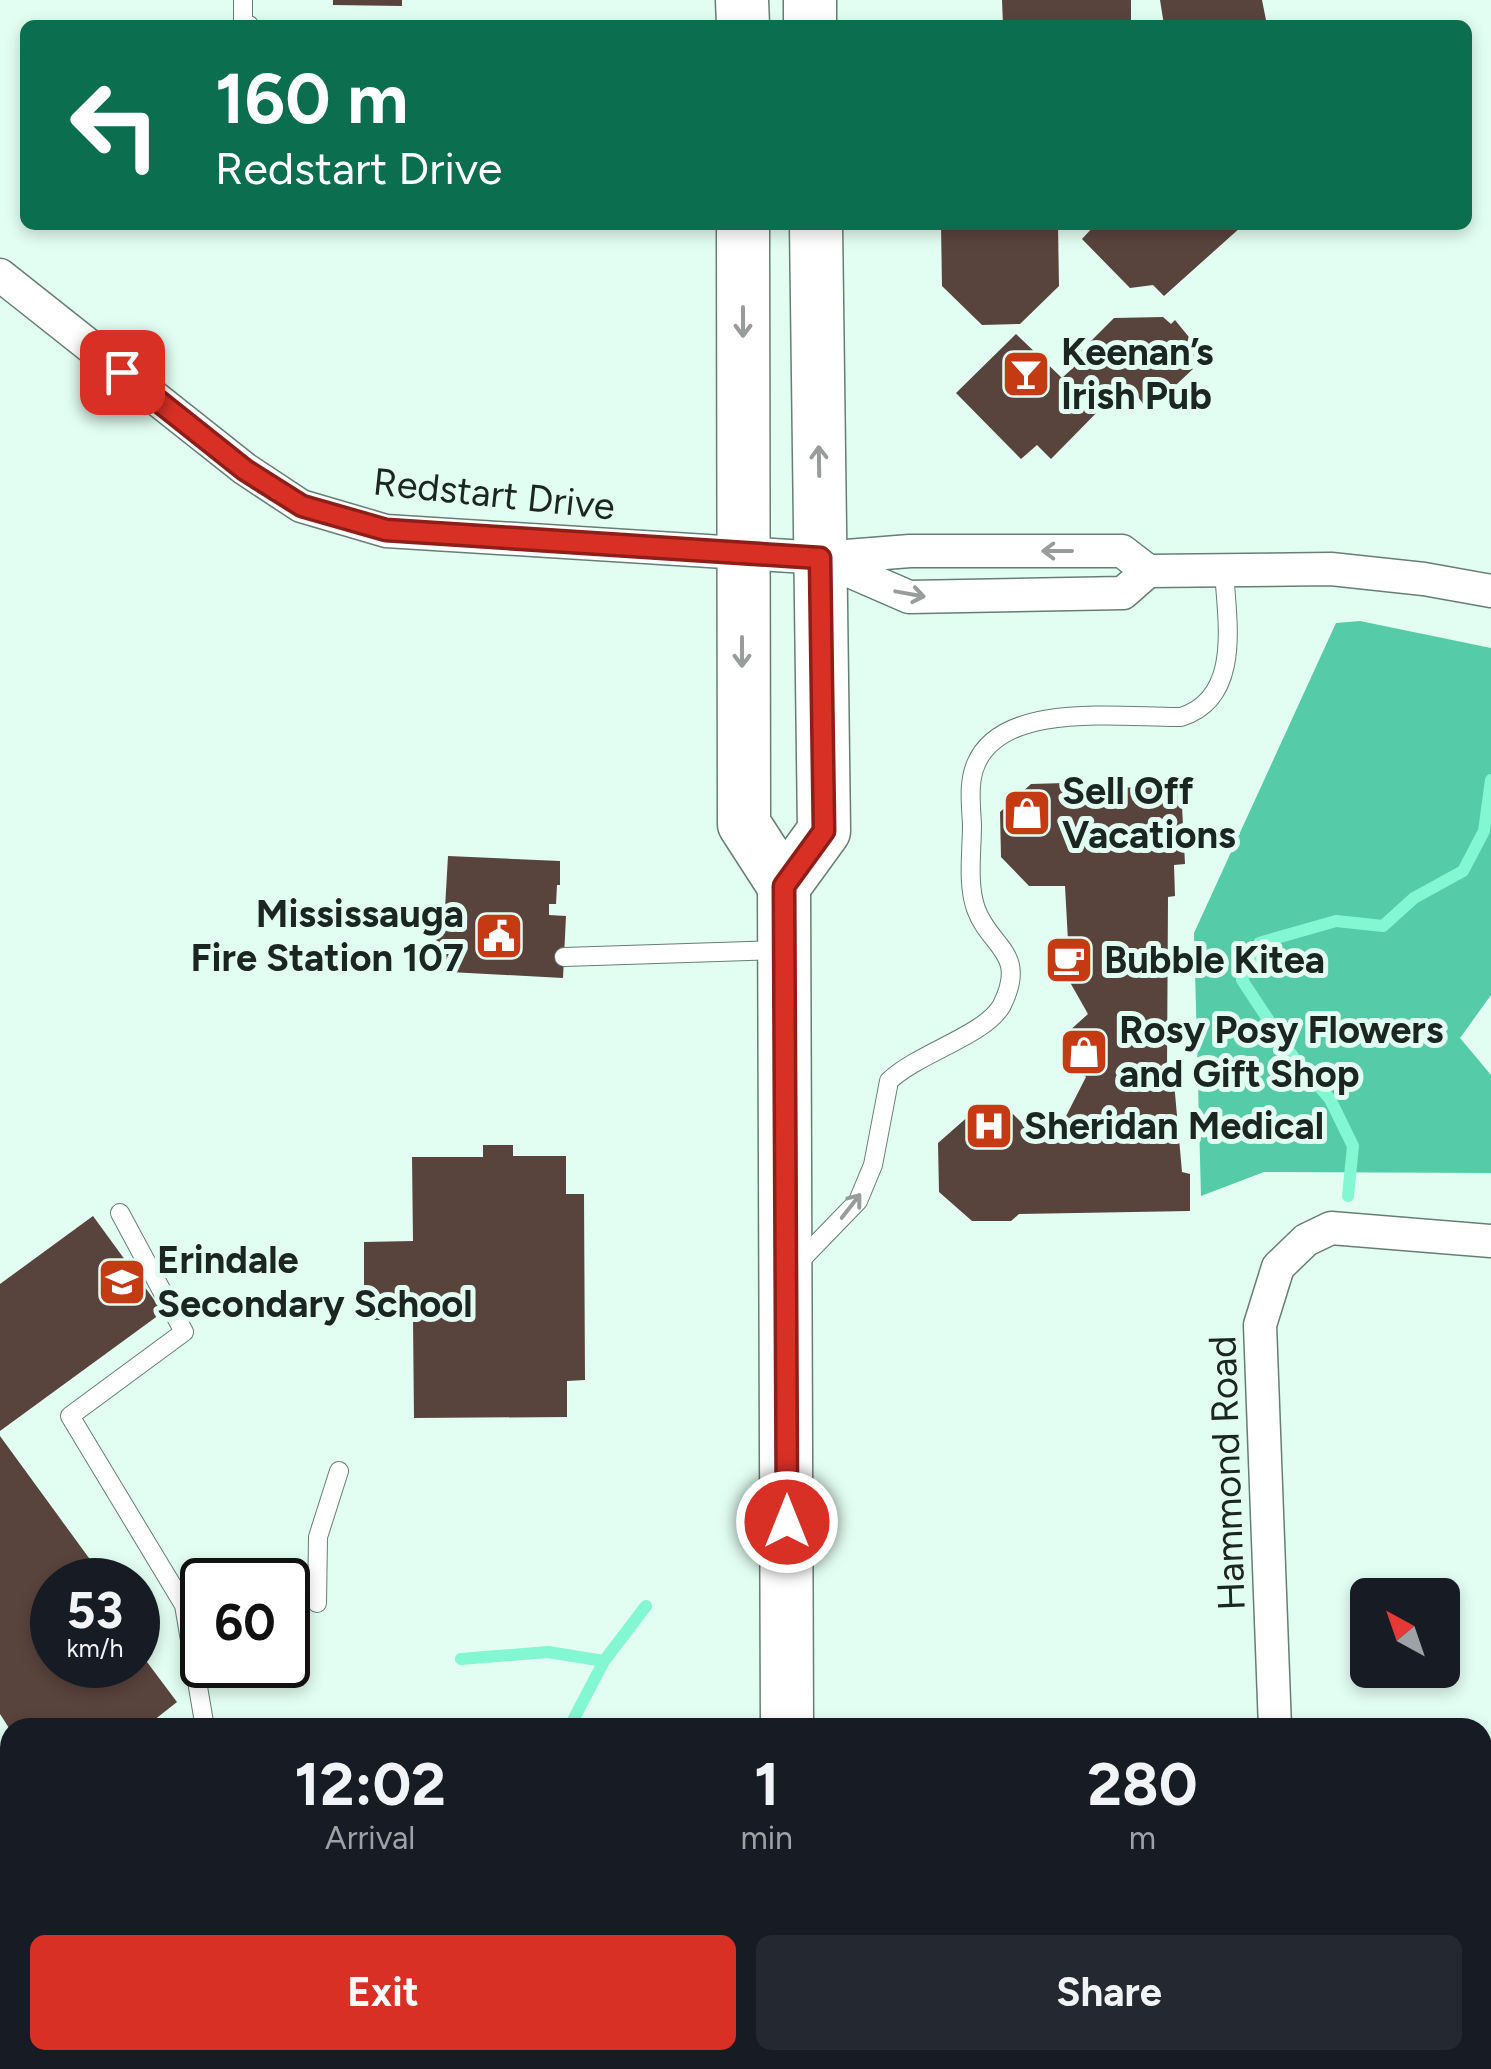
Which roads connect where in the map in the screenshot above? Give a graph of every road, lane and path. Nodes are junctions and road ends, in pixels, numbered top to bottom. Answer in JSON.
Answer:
{"nodes":[{"id":1,"x":743,"y":230,"type":"edge"},
{"id":2,"x":816,"y":230,"type":"edge"},
{"id":3,"x":0,"y":275,"type":"edge"},
{"id":4,"x":743,"y":555,"type":"junction"},
{"id":5,"x":820,"y":558,"type":"junction"},
{"id":6,"x":1224,"y":570,"type":"junction"},
{"id":7,"x":1148,"y":571,"type":"junction"},
{"id":8,"x":1491,"y":592,"type":"edge"},
{"id":9,"x":784,"y":886,"type":"junction"},
{"id":10,"x":784,"y":950,"type":"junction"},
{"id":11,"x":564,"y":956,"type":"dead end"},
{"id":12,"x":120,"y":1214,"type":"dead end"},
{"id":13,"x":1491,"y":1241,"type":"edge"},
{"id":14,"x":785,"y":1278,"type":"junction"},
{"id":15,"x":339,"y":1471,"type":"dead end"},
{"id":16,"x":317,"y":1603,"type":"dead end"},
{"id":17,"x":203,"y":1718,"type":"edge"},
{"id":18,"x":787,"y":1718,"type":"edge"},
{"id":19,"x":1275,"y":1718,"type":"edge"}],
"edges":[{"from":1,"to":4,"type":"main road","one_way":true},
{"from":5,"to":2,"type":"main road","one_way":true},
{"from":3,"to":4,"type":"street","name":"Redstart Drive"},
{"from":4,"to":5,"type":"street","name":"Redstart Drive"},
{"from":4,"to":9,"type":"main road","one_way":true},
{"from":7,"to":5,"type":"street","name":"Redstart Drive","one_way":true},
{"from":5,"to":7,"type":"street","one_way":true},
{"from":5,"to":9,"type":"main road"},
{"from":6,"to":7,"type":"street"},
{"from":6,"to":8,"type":"street"},
{"from":14,"to":6,"type":"lane","one_way":true},
{"from":9,"to":10,"type":"main road"},
{"from":10,"to":11,"type":"lane"},
{"from":10,"to":14,"type":"main road"},
{"from":12,"to":17,"type":"lane"},
{"from":13,"to":19,"type":"street","name":"Hammond Road"},
{"from":14,"to":18,"type":"main road"},
{"from":15,"to":16,"type":"lane"}]}
